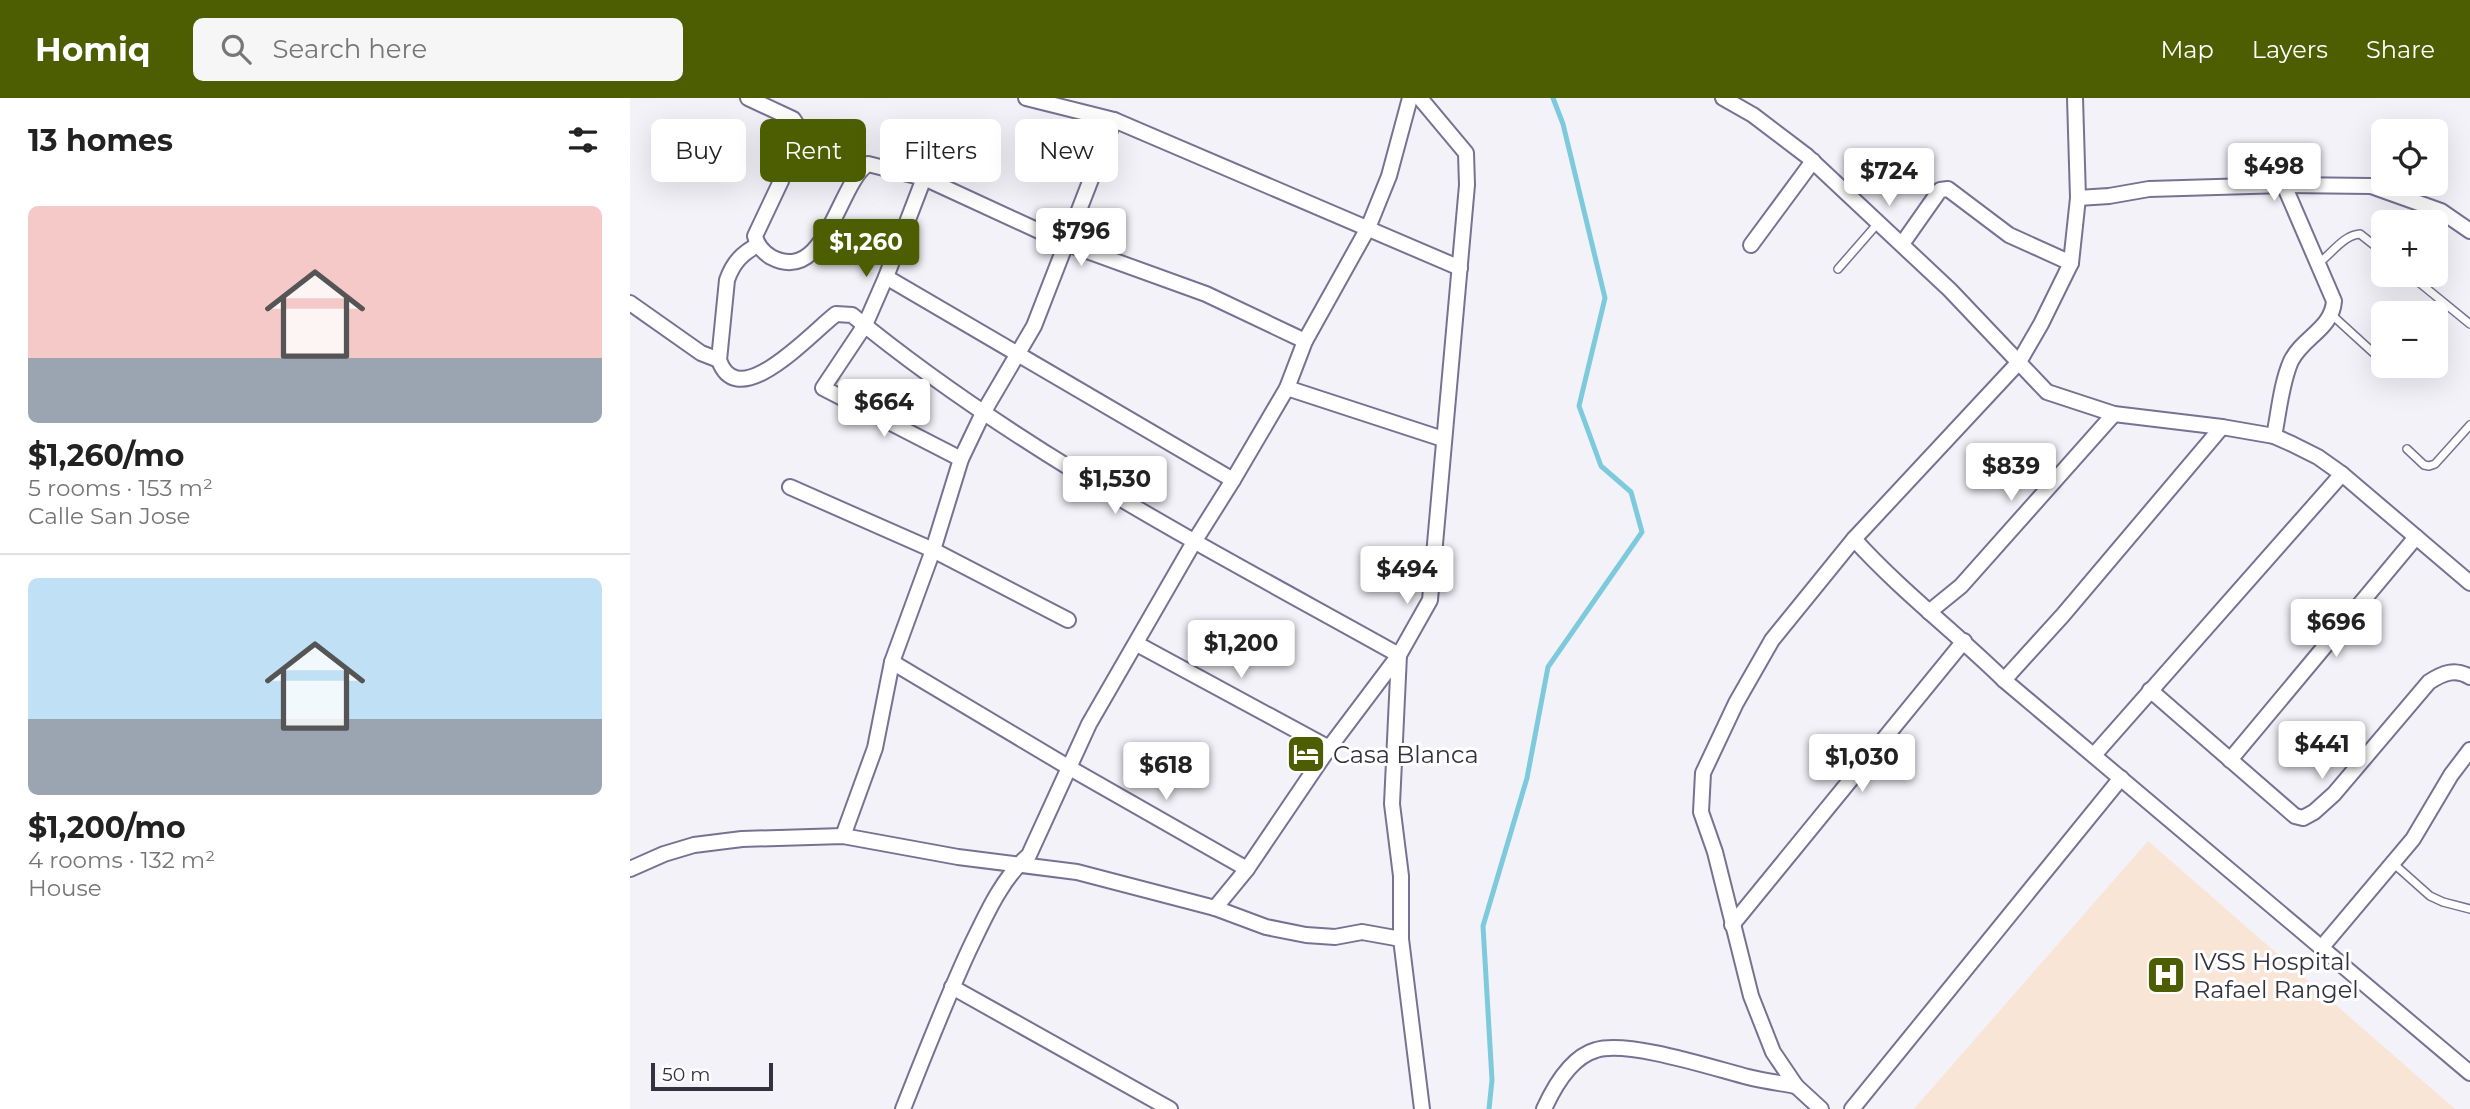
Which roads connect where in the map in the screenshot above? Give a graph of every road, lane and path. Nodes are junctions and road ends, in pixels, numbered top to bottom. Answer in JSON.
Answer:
{"nodes":[{"id":1,"x":748,"y":98,"type":"edge"},
{"id":2,"x":1026,"y":98,"type":"edge"},
{"id":3,"x":1410,"y":98,"type":"edge"},
{"id":4,"x":1420,"y":98,"type":"edge"},
{"id":5,"x":1723,"y":98,"type":"edge"},
{"id":6,"x":2075,"y":98,"type":"edge"},
{"id":7,"x":1110,"y":119,"type":"edge"},
{"id":8,"x":1118,"y":122,"type":"edge"},
{"id":9,"x":1813,"y":161,"type":"junction"},
{"id":10,"x":880,"y":167,"type":"edge"},
{"id":11,"x":922,"y":182,"type":"edge"},
{"id":12,"x":933,"y":182,"type":"edge"},
{"id":13,"x":1089,"y":182,"type":"edge"},
{"id":14,"x":2284,"y":185,"type":"junction"},
{"id":15,"x":2078,"y":198,"type":"junction"},
{"id":16,"x":1879,"y":222,"type":"junction"},
{"id":17,"x":1368,"y":228,"type":"junction"},
{"id":18,"x":2470,"y":231,"type":"edge"},
{"id":19,"x":1065,"y":243,"type":"junction"},
{"id":20,"x":2371,"y":243,"type":"edge"},
{"id":21,"x":1902,"y":244,"type":"junction"},
{"id":22,"x":758,"y":245,"type":"junction"},
{"id":23,"x":1751,"y":245,"type":"dead end"},
{"id":24,"x":2071,"y":263,"type":"junction"},
{"id":25,"x":2319,"y":263,"type":"junction"},
{"id":26,"x":1460,"y":268,"type":"junction"},
{"id":27,"x":1838,"y":269,"type":"dead end"},
{"id":28,"x":886,"y":277,"type":"junction"},
{"id":29,"x":2425,"y":287,"type":"edge"},
{"id":30,"x":630,"y":303,"type":"edge"},
{"id":31,"x":2332,"y":314,"type":"junction"},
{"id":32,"x":2470,"y":324,"type":"edge"},
{"id":33,"x":864,"y":325,"type":"junction"},
{"id":34,"x":1305,"y":341,"type":"junction"},
{"id":35,"x":2371,"y":350,"type":"edge"},
{"id":36,"x":1017,"y":354,"type":"junction"},
{"id":37,"x":719,"y":360,"type":"junction"},
{"id":38,"x":2019,"y":362,"type":"junction"},
{"id":39,"x":1287,"y":388,"type":"junction"},
{"id":40,"x":983,"y":413,"type":"junction"},
{"id":41,"x":2114,"y":414,"type":"junction"},
{"id":42,"x":2470,"y":425,"type":"edge"},
{"id":43,"x":2222,"y":427,"type":"junction"},
{"id":44,"x":2274,"y":436,"type":"junction"},
{"id":45,"x":1443,"y":439,"type":"junction"},
{"id":46,"x":2407,"y":449,"type":"dead end"},
{"id":47,"x":961,"y":459,"type":"junction"},
{"id":48,"x":2342,"y":474,"type":"junction"},
{"id":49,"x":1233,"y":480,"type":"junction"},
{"id":50,"x":790,"y":486,"type":"dead end"},
{"id":51,"x":2416,"y":537,"type":"junction"},
{"id":52,"x":1854,"y":538,"type":"junction"},
{"id":53,"x":1194,"y":542,"type":"junction"},
{"id":54,"x":933,"y":550,"type":"junction"},
{"id":55,"x":2470,"y":583,"type":"edge"},
{"id":56,"x":1929,"y":612,"type":"junction"},
{"id":57,"x":1068,"y":620,"type":"dead end"},
{"id":58,"x":1964,"y":641,"type":"junction"},
{"id":59,"x":1137,"y":643,"type":"junction"},
{"id":60,"x":1399,"y":655,"type":"junction"},
{"id":61,"x":892,"y":662,"type":"junction"},
{"id":62,"x":2470,"y":677,"type":"edge"},
{"id":63,"x":2004,"y":680,"type":"junction"},
{"id":64,"x":2150,"y":690,"type":"junction"},
{"id":65,"x":1329,"y":748,"type":"junction"},
{"id":66,"x":2470,"y":750,"type":"edge"},
{"id":67,"x":2094,"y":755,"type":"junction"},
{"id":68,"x":2230,"y":760,"type":"junction"},
{"id":69,"x":1068,"y":766,"type":"junction"},
{"id":70,"x":2121,"y":778,"type":"junction"},
{"id":71,"x":843,"y":836,"type":"junction"},
{"id":72,"x":2394,"y":864,"type":"junction"},
{"id":73,"x":1016,"y":866,"type":"junction"},
{"id":74,"x":630,"y":869,"type":"edge"},
{"id":75,"x":1247,"y":869,"type":"junction"},
{"id":76,"x":1215,"y":908,"type":"junction"},
{"id":77,"x":2470,"y":909,"type":"edge"},
{"id":78,"x":1732,"y":925,"type":"junction"},
{"id":79,"x":1401,"y":939,"type":"junction"},
{"id":80,"x":2322,"y":947,"type":"junction"},
{"id":81,"x":952,"y":987,"type":"junction"},
{"id":82,"x":2470,"y":1073,"type":"edge"},
{"id":83,"x":1796,"y":1086,"type":"junction"},
{"id":84,"x":1160,"y":1107,"type":"edge"},
{"id":85,"x":903,"y":1109,"type":"edge"},
{"id":86,"x":1422,"y":1109,"type":"edge"},
{"id":87,"x":1544,"y":1109,"type":"edge"},
{"id":88,"x":1821,"y":1109,"type":"edge"},
{"id":89,"x":1852,"y":1109,"type":"edge"}],
"edges":[{"from":1,"to":22,"type":"street"},
{"from":2,"to":7,"type":"street"},
{"from":3,"to":17,"type":"street"},
{"from":4,"to":26,"type":"street"},
{"from":5,"to":9,"type":"street"},
{"from":6,"to":15,"type":"street"},
{"from":8,"to":17,"type":"street"},
{"from":9,"to":16,"type":"street"},
{"from":9,"to":23,"type":"street"},
{"from":10,"to":22,"type":"street"},
{"from":11,"to":28,"type":"street"},
{"from":12,"to":19,"type":"street"},
{"from":13,"to":19,"type":"street"},
{"from":14,"to":15,"type":"street"},
{"from":14,"to":18,"type":"street"},
{"from":14,"to":25,"type":"street"},
{"from":15,"to":24,"type":"street"},
{"from":16,"to":21,"type":"street"},
{"from":16,"to":27,"type":"lane"},
{"from":17,"to":26,"type":"street"},
{"from":17,"to":34,"type":"street"},
{"from":19,"to":34,"type":"street"},
{"from":19,"to":36,"type":"street"},
{"from":20,"to":25,"type":"lane"},
{"from":21,"to":24,"type":"street"},
{"from":21,"to":38,"type":"street"},
{"from":22,"to":37,"type":"street"},
{"from":24,"to":38,"type":"street"},
{"from":25,"to":31,"type":"street"},
{"from":26,"to":45,"type":"street"},
{"from":28,"to":33,"type":"street"},
{"from":28,"to":36,"type":"street"},
{"from":29,"to":32,"type":"lane"},
{"from":30,"to":37,"type":"street"},
{"from":31,"to":35,"type":"lane"},
{"from":31,"to":44,"type":"street"},
{"from":33,"to":37,"type":"street"},
{"from":33,"to":40,"type":"street"},
{"from":33,"to":47,"type":"street"},
{"from":34,"to":39,"type":"street"},
{"from":36,"to":40,"type":"street"},
{"from":36,"to":49,"type":"street"},
{"from":38,"to":41,"type":"street"},
{"from":38,"to":52,"type":"street"},
{"from":39,"to":45,"type":"street"},
{"from":39,"to":49,"type":"street"},
{"from":40,"to":47,"type":"street"},
{"from":40,"to":53,"type":"street"},
{"from":41,"to":43,"type":"street"},
{"from":41,"to":56,"type":"street"},
{"from":42,"to":46,"type":"lane"},
{"from":43,"to":44,"type":"street"},
{"from":43,"to":63,"type":"street"},
{"from":44,"to":48,"type":"street"},
{"from":45,"to":60,"type":"street"},
{"from":47,"to":54,"type":"street"},
{"from":48,"to":51,"type":"street"},
{"from":48,"to":64,"type":"street"},
{"from":49,"to":53,"type":"street"},
{"from":50,"to":54,"type":"street"},
{"from":51,"to":55,"type":"street"},
{"from":51,"to":68,"type":"street"},
{"from":52,"to":56,"type":"street"},
{"from":52,"to":78,"type":"street"},
{"from":53,"to":59,"type":"street"},
{"from":53,"to":60,"type":"street"},
{"from":54,"to":57,"type":"street"},
{"from":54,"to":61,"type":"street"},
{"from":56,"to":58,"type":"street"},
{"from":58,"to":63,"type":"street"},
{"from":58,"to":78,"type":"street"},
{"from":59,"to":65,"type":"street"},
{"from":59,"to":69,"type":"street"},
{"from":60,"to":65,"type":"street"},
{"from":60,"to":79,"type":"street"},
{"from":61,"to":69,"type":"street"},
{"from":61,"to":71,"type":"street"},
{"from":62,"to":68,"type":"street"},
{"from":63,"to":67,"type":"street"},
{"from":64,"to":67,"type":"street"},
{"from":64,"to":68,"type":"street"},
{"from":65,"to":75,"type":"street"},
{"from":66,"to":72,"type":"street"},
{"from":67,"to":70,"type":"street"},
{"from":69,"to":73,"type":"street"},
{"from":69,"to":75,"type":"street"},
{"from":70,"to":80,"type":"street"},
{"from":70,"to":89,"type":"street"},
{"from":71,"to":73,"type":"street"},
{"from":71,"to":74,"type":"street"},
{"from":72,"to":77,"type":"lane"},
{"from":72,"to":80,"type":"street"},
{"from":73,"to":76,"type":"street"},
{"from":73,"to":81,"type":"street"},
{"from":75,"to":76,"type":"street"},
{"from":76,"to":79,"type":"street"},
{"from":78,"to":83,"type":"street"},
{"from":79,"to":86,"type":"street"},
{"from":80,"to":82,"type":"street"},
{"from":81,"to":84,"type":"street"},
{"from":81,"to":85,"type":"street"},
{"from":83,"to":87,"type":"street"},
{"from":83,"to":88,"type":"street"}]}
